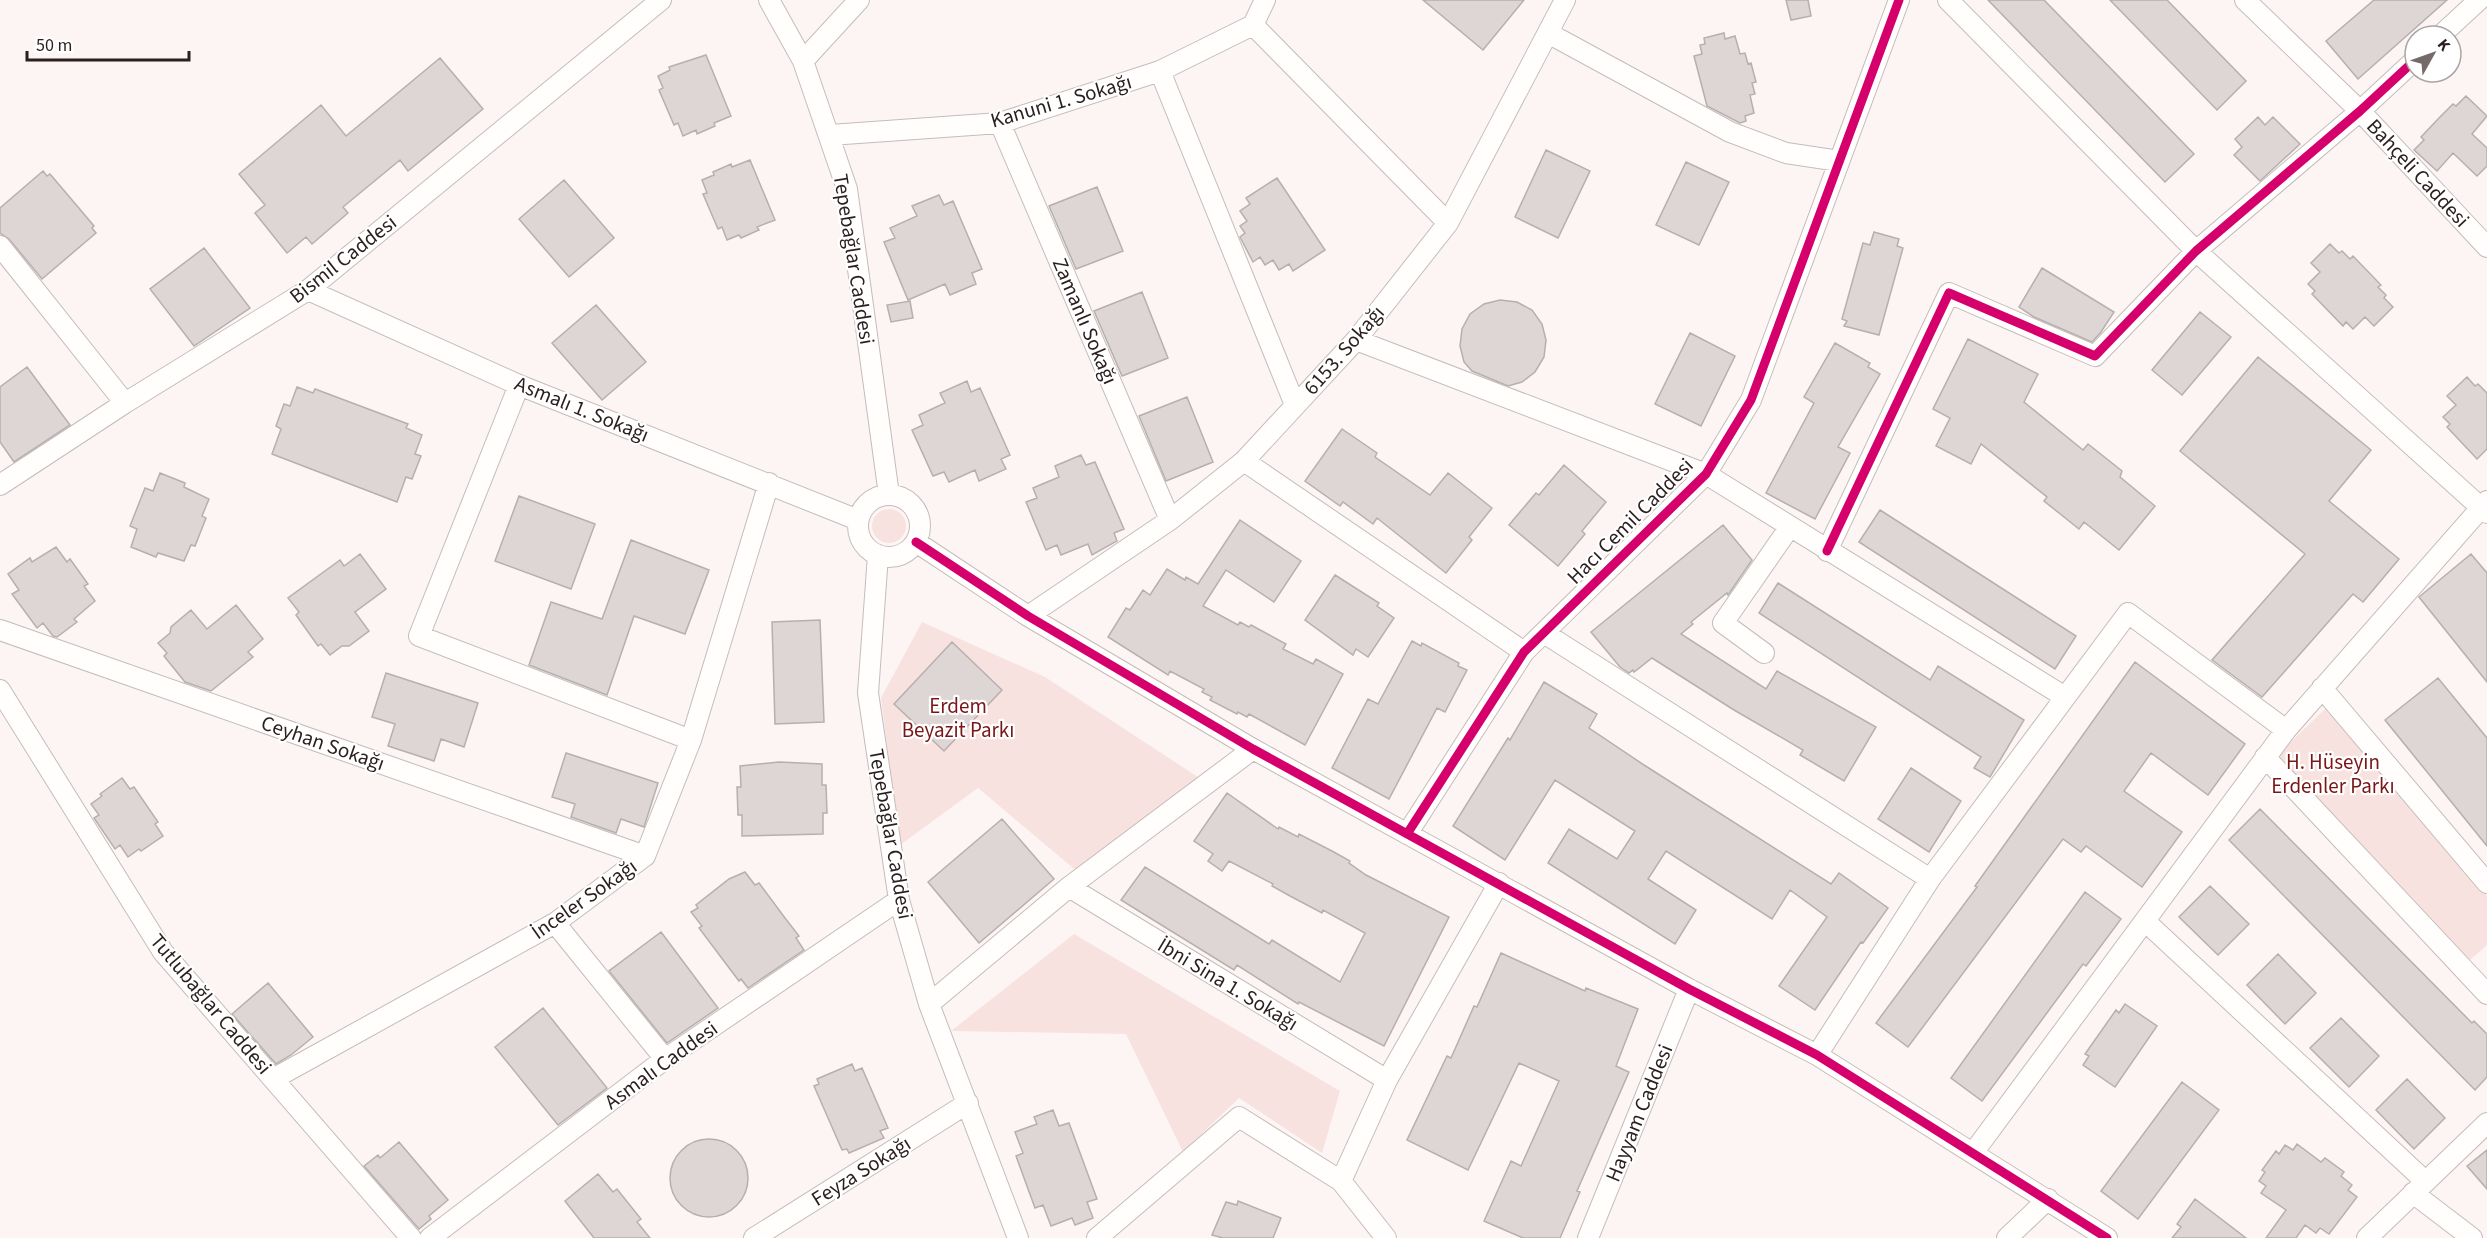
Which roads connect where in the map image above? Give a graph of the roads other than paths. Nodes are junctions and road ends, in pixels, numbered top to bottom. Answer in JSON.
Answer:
{"nodes":[{"id":1,"x":661,"y":0,"type":"edge"},
{"id":2,"x":769,"y":0,"type":"edge"},
{"id":3,"x":859,"y":0,"type":"edge"},
{"id":4,"x":1265,"y":0,"type":"edge"},
{"id":5,"x":1565,"y":0,"type":"edge"},
{"id":6,"x":1899,"y":0,"type":"edge"},
{"id":7,"x":1948,"y":0,"type":"edge"},
{"id":8,"x":2245,"y":0,"type":"edge"},
{"id":9,"x":2479,"y":0,"type":"edge"},
{"id":10,"x":2453,"y":24,"type":"edge"},
{"id":11,"x":1253,"y":25,"type":"junction"},
{"id":12,"x":1548,"y":33,"type":"junction"},
{"id":13,"x":803,"y":61,"type":"junction"},
{"id":14,"x":1160,"y":71,"type":"junction"},
{"id":15,"x":2403,"y":71,"type":"edge"},
{"id":16,"x":2360,"y":111,"type":"junction"},
{"id":17,"x":1000,"y":123,"type":"junction"},
{"id":18,"x":830,"y":135,"type":"junction"},
{"id":19,"x":1839,"y":161,"type":"junction"},
{"id":20,"x":1448,"y":223,"type":"junction"},
{"id":21,"x":0,"y":246,"type":"edge"},
{"id":22,"x":2487,"y":247,"type":"edge"},
{"id":23,"x":2196,"y":251,"type":"junction"},
{"id":24,"x":308,"y":290,"type":"junction"},
{"id":25,"x":1356,"y":340,"type":"junction"},
{"id":26,"x":519,"y":385,"type":"junction"},
{"id":27,"x":125,"y":403,"type":"junction"},
{"id":28,"x":1295,"y":405,"type":"junction"},
{"id":29,"x":1244,"y":461,"type":"junction"},
{"id":30,"x":1706,"y":474,"type":"junction"},
{"id":31,"x":769,"y":483,"type":"junction"},
{"id":32,"x":0,"y":485,"type":"edge"},
{"id":33,"x":889,"y":495,"type":"junction"},
{"id":34,"x":2485,"y":507,"type":"edge"},
{"id":35,"x":858,"y":520,"type":"junction"},
{"id":36,"x":1170,"y":520,"type":"junction"},
{"id":37,"x":1789,"y":528,"type":"junction"},
{"id":38,"x":916,"y":542,"type":"junction"},
{"id":39,"x":1827,"y":551,"type":"junction"},
{"id":40,"x":878,"y":555,"type":"junction"},
{"id":41,"x":1028,"y":616,"type":"junction"},
{"id":42,"x":0,"y":630,"type":"edge"},
{"id":43,"x":1544,"y":633,"type":"junction"},
{"id":44,"x":1524,"y":652,"type":"junction"},
{"id":45,"x":1764,"y":653,"type":"dead end"},
{"id":46,"x":2322,"y":688,"type":"junction"},
{"id":47,"x":0,"y":690,"type":"edge"},
{"id":48,"x":2065,"y":697,"type":"junction"},
{"id":49,"x":2286,"y":730,"type":"junction"},
{"id":50,"x":691,"y":740,"type":"junction"},
{"id":51,"x":1253,"y":748,"type":"junction"},
{"id":52,"x":2265,"y":757,"type":"junction"},
{"id":53,"x":1407,"y":834,"type":"junction"},
{"id":54,"x":645,"y":856,"type":"junction"},
{"id":55,"x":1930,"y":879,"type":"junction"},
{"id":56,"x":1498,"y":883,"type":"junction"},
{"id":57,"x":2487,"y":883,"type":"edge"},
{"id":58,"x":1069,"y":887,"type":"junction"},
{"id":59,"x":899,"y":900,"type":"junction"},
{"id":60,"x":2146,"y":922,"type":"junction"},
{"id":61,"x":555,"y":923,"type":"junction"},
{"id":62,"x":1689,"y":989,"type":"junction"},
{"id":63,"x":2487,"y":994,"type":"edge"},
{"id":64,"x":929,"y":1004,"type":"junction"},
{"id":65,"x":1817,"y":1055,"type":"junction"},
{"id":66,"x":665,"y":1059,"type":"junction"},
{"id":67,"x":273,"y":1079,"type":"junction"},
{"id":68,"x":1387,"y":1080,"type":"junction"},
{"id":69,"x":968,"y":1103,"type":"junction"},
{"id":70,"x":2487,"y":1123,"type":"edge"},
{"id":71,"x":1973,"y":1153,"type":"junction"},
{"id":72,"x":1341,"y":1181,"type":"junction"},
{"id":73,"x":2419,"y":1187,"type":"junction"},
{"id":74,"x":2048,"y":1199,"type":"junction"},
{"id":75,"x":411,"y":1238,"type":"edge"},
{"id":76,"x":430,"y":1238,"type":"edge"},
{"id":77,"x":754,"y":1238,"type":"edge"},
{"id":78,"x":1018,"y":1238,"type":"edge"},
{"id":79,"x":1097,"y":1238,"type":"edge"},
{"id":80,"x":1386,"y":1238,"type":"edge"},
{"id":81,"x":1588,"y":1238,"type":"edge"},
{"id":82,"x":2007,"y":1238,"type":"edge"},
{"id":83,"x":2107,"y":1238,"type":"edge"},
{"id":84,"x":2367,"y":1238,"type":"edge"},
{"id":85,"x":2472,"y":1238,"type":"edge"}],
"edges":[{"from":1,"to":24,"type":"street","name":"Bismil Caddesi"},
{"from":2,"to":13,"type":"street","name":"Tepebağlar Caddesi"},
{"from":3,"to":13,"type":"street"},
{"from":4,"to":11,"type":"street"},
{"from":5,"to":12,"type":"street","name":"6153. Sokağı"},
{"from":6,"to":19,"type":"street","name":"Hacı Cemil Caddesi"},
{"from":7,"to":23,"type":"street"},
{"from":8,"to":16,"type":"street","name":"Bahçeli Caddesi"},
{"from":9,"to":10,"type":"street"},
{"from":11,"to":14,"type":"street","name":"Kanuni 1. Sokağı"},
{"from":11,"to":20,"type":"street"},
{"from":12,"to":19,"type":"street"},
{"from":12,"to":20,"type":"street","name":"6153. Sokağı"},
{"from":13,"to":18,"type":"street","name":"Tepebağlar Caddesi"},
{"from":14,"to":17,"type":"street","name":"Kanuni 1. Sokağı"},
{"from":14,"to":28,"type":"street"},
{"from":15,"to":16,"type":"street"},
{"from":16,"to":22,"type":"street","name":"Bahçeli Caddesi"},
{"from":16,"to":23,"type":"street"},
{"from":17,"to":18,"type":"street","name":"Kanuni 1. Sokağı"},
{"from":17,"to":36,"type":"street","name":"Zamanlı Sokağı"},
{"from":18,"to":33,"type":"street","name":"Tepebağlar Caddesi"},
{"from":19,"to":30,"type":"street","name":"Hacı Cemil Caddesi"},
{"from":20,"to":25,"type":"street","name":"6153. Sokağı"},
{"from":21,"to":27,"type":"street"},
{"from":23,"to":34,"type":"street"},
{"from":23,"to":39,"type":"street"},
{"from":24,"to":26,"type":"street","name":"Asmalı 1. Sokağı"},
{"from":24,"to":27,"type":"street","name":"Bismil Caddesi"},
{"from":25,"to":28,"type":"street","name":"6153. Sokağı"},
{"from":25,"to":30,"type":"street"},
{"from":26,"to":31,"type":"street","name":"Asmalı 1. Sokağı"},
{"from":26,"to":50,"type":"street"},
{"from":27,"to":32,"type":"street","name":"Bismil Caddesi"},
{"from":28,"to":29,"type":"street","name":"6153. Sokağı"},
{"from":29,"to":36,"type":"street","name":"6153. Sokağı"},
{"from":29,"to":44,"type":"street"},
{"from":30,"to":37,"type":"street"},
{"from":30,"to":43,"type":"street","name":"Hacı Cemil Caddesi"},
{"from":31,"to":35,"type":"street","name":"Asmalı 1. Sokağı"},
{"from":31,"to":50,"type":"street","name":"İnceler Sokağı"},
{"from":33,"to":35,"type":"street"},
{"from":33,"to":38,"type":"street"},
{"from":34,"to":46,"type":"street"},
{"from":35,"to":40,"type":"street"},
{"from":36,"to":41,"type":"street","name":"6153. Sokağı"},
{"from":37,"to":39,"type":"street"},
{"from":37,"to":45,"type":"street"},
{"from":38,"to":40,"type":"street"},
{"from":38,"to":41,"type":"street"},
{"from":39,"to":48,"type":"street"},
{"from":40,"to":59,"type":"street","name":"Tepebağlar Caddesi"},
{"from":41,"to":51,"type":"street"},
{"from":42,"to":54,"type":"street","name":"Ceyhan Sokağı"},
{"from":43,"to":44,"type":"street","name":"Hacı Cemil Caddesi"},
{"from":43,"to":55,"type":"street"},
{"from":44,"to":53,"type":"street","name":"Hacı Cemil Caddesi"},
{"from":46,"to":49,"type":"street"},
{"from":46,"to":57,"type":"street"},
{"from":47,"to":67,"type":"street","name":"Tutlubağlar Caddesi"},
{"from":48,"to":49,"type":"street"},
{"from":48,"to":55,"type":"street"},
{"from":49,"to":52,"type":"street"},
{"from":50,"to":54,"type":"street","name":"İnceler Sokağı"},
{"from":51,"to":53,"type":"street"},
{"from":51,"to":58,"type":"street"},
{"from":52,"to":60,"type":"street"},
{"from":52,"to":63,"type":"street"},
{"from":53,"to":56,"type":"street"},
{"from":54,"to":61,"type":"street","name":"İnceler Sokağı"},
{"from":55,"to":65,"type":"street"},
{"from":56,"to":62,"type":"street"},
{"from":56,"to":68,"type":"street"},
{"from":58,"to":64,"type":"street"},
{"from":58,"to":68,"type":"street","name":"İbni Sina 1. Sokağı"},
{"from":59,"to":64,"type":"street","name":"Tepebağlar Caddesi"},
{"from":59,"to":66,"type":"street","name":"Asmalı Caddesi"},
{"from":60,"to":71,"type":"street"},
{"from":60,"to":73,"type":"street"},
{"from":61,"to":66,"type":"street"},
{"from":61,"to":67,"type":"street","name":"İnceler Sokağı"},
{"from":62,"to":65,"type":"street"},
{"from":62,"to":81,"type":"street","name":"Hayyam Caddesi"},
{"from":64,"to":69,"type":"street","name":"Tepebağlar Caddesi"},
{"from":65,"to":71,"type":"street"},
{"from":66,"to":76,"type":"street","name":"Asmalı Caddesi"},
{"from":67,"to":75,"type":"street","name":"Tutlubağlar Caddesi"},
{"from":68,"to":72,"type":"street"},
{"from":69,"to":77,"type":"street","name":"Feyza Sokağı"},
{"from":69,"to":78,"type":"street","name":"Tepebağlar Caddesi"},
{"from":70,"to":73,"type":"street"},
{"from":71,"to":74,"type":"street"},
{"from":72,"to":79,"type":"street"},
{"from":72,"to":80,"type":"street"},
{"from":73,"to":84,"type":"street"},
{"from":73,"to":85,"type":"street"},
{"from":74,"to":82,"type":"street"},
{"from":74,"to":83,"type":"street"}]}
